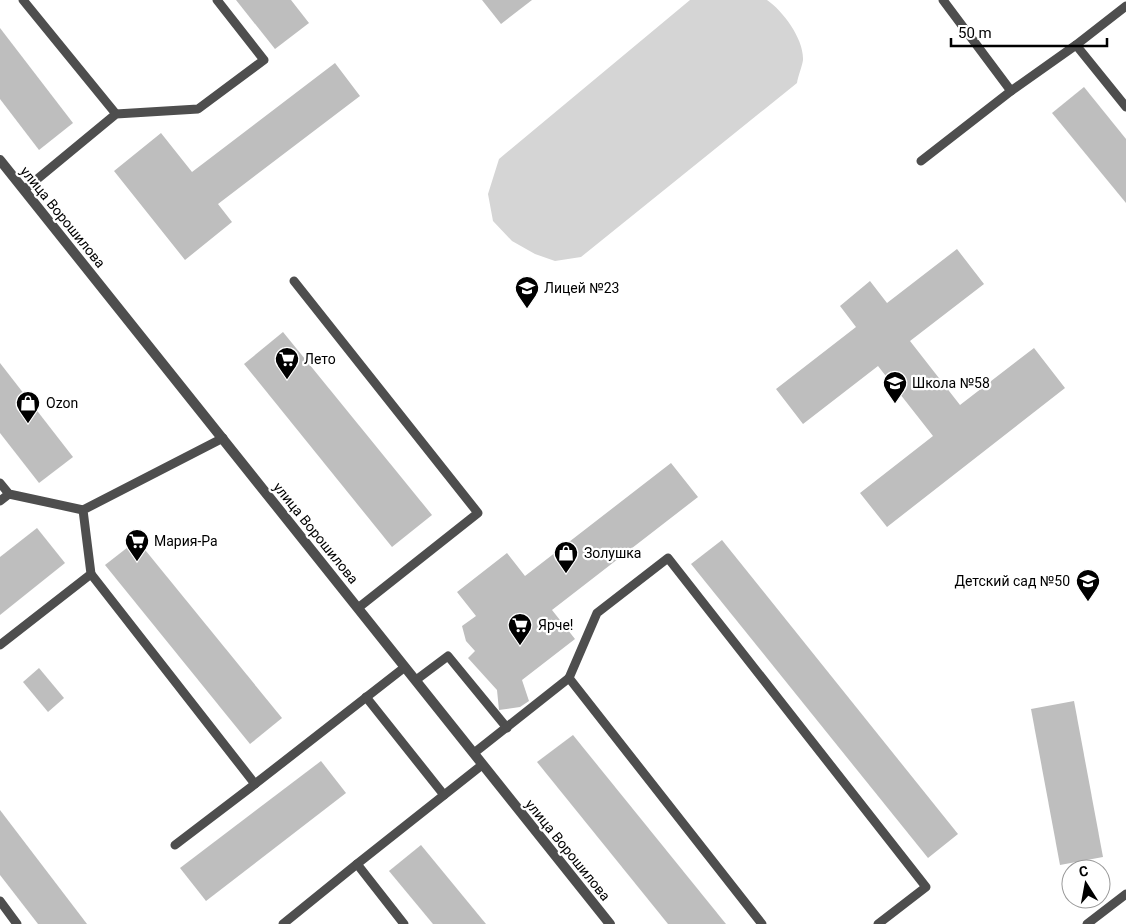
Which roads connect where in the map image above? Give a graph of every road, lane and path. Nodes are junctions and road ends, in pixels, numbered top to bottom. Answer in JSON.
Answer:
{"nodes":[{"id":1,"x":23,"y":0,"type":"edge"},
{"id":2,"x":217,"y":0,"type":"edge"},
{"id":3,"x":943,"y":0,"type":"edge"},
{"id":4,"x":1126,"y":6,"type":"edge"},
{"id":5,"x":1076,"y":45,"type":"junction"},
{"id":6,"x":1011,"y":91,"type":"junction"},
{"id":7,"x":1126,"y":107,"type":"edge"},
{"id":8,"x":116,"y":114,"type":"junction"},
{"id":9,"x":0,"y":160,"type":"edge"},
{"id":10,"x":921,"y":161,"type":"dead end"},
{"id":11,"x":24,"y":190,"type":"junction"},
{"id":12,"x":294,"y":281,"type":"dead end"},
{"id":13,"x":223,"y":438,"type":"junction"},
{"id":14,"x":0,"y":483,"type":"edge"},
{"id":15,"x":9,"y":494,"type":"junction"},
{"id":16,"x":0,"y":501,"type":"edge"},
{"id":17,"x":83,"y":510,"type":"junction"},
{"id":18,"x":92,"y":574,"type":"junction"},
{"id":19,"x":358,"y":608,"type":"junction"},
{"id":20,"x":0,"y":645,"type":"edge"},
{"id":21,"x":405,"y":667,"type":"junction"},
{"id":22,"x":569,"y":678,"type":"junction"},
{"id":23,"x":416,"y":680,"type":"junction"},
{"id":24,"x":366,"y":697,"type":"junction"},
{"id":25,"x":507,"y":728,"type":"junction"},
{"id":26,"x":474,"y":753,"type":"junction"},
{"id":27,"x":482,"y":765,"type":"junction"},
{"id":28,"x":255,"y":784,"type":"junction"},
{"id":29,"x":444,"y":794,"type":"junction"},
{"id":30,"x":175,"y":845,"type":"dead end"},
{"id":31,"x":357,"y":864,"type":"junction"},
{"id":32,"x":1126,"y":894,"type":"edge"},
{"id":33,"x":0,"y":901,"type":"edge"},
{"id":34,"x":17,"y":924,"type":"edge"},
{"id":35,"x":283,"y":924,"type":"edge"},
{"id":36,"x":404,"y":924,"type":"edge"},
{"id":37,"x":610,"y":924,"type":"edge"},
{"id":38,"x":762,"y":924,"type":"edge"},
{"id":39,"x":878,"y":924,"type":"edge"},
{"id":40,"x":1087,"y":924,"type":"edge"}],
"edges":[{"from":1,"to":8,"type":"lane"},
{"from":2,"to":8,"type":"lane"},
{"from":3,"to":6,"type":"lane"},
{"from":4,"to":5,"type":"lane"},
{"from":5,"to":6,"type":"lane"},
{"from":5,"to":7,"type":"lane"},
{"from":6,"to":10,"type":"lane"},
{"from":8,"to":11,"type":"lane"},
{"from":9,"to":11,"type":"street","name":"улица Ворошилова"},
{"from":11,"to":13,"type":"street","name":"улица Ворошилова"},
{"from":12,"to":19,"type":"lane"},
{"from":13,"to":17,"type":"lane"},
{"from":13,"to":19,"type":"street","name":"улица Ворошилова"},
{"from":14,"to":15,"type":"lane"},
{"from":15,"to":16,"type":"lane"},
{"from":15,"to":17,"type":"lane"},
{"from":17,"to":18,"type":"lane"},
{"from":18,"to":20,"type":"lane"},
{"from":18,"to":28,"type":"lane"},
{"from":19,"to":21,"type":"street","name":"улица Ворошилова"},
{"from":21,"to":23,"type":"street","name":"улица Ворошилова"},
{"from":21,"to":24,"type":"lane"},
{"from":22,"to":25,"type":"lane"},
{"from":22,"to":38,"type":"lane"},
{"from":22,"to":39,"type":"lane"},
{"from":23,"to":25,"type":"lane"},
{"from":23,"to":26,"type":"street","name":"улица Ворошилова"},
{"from":24,"to":28,"type":"lane"},
{"from":24,"to":29,"type":"lane"},
{"from":25,"to":26,"type":"lane"},
{"from":26,"to":27,"type":"street","name":"улица Ворошилова"},
{"from":27,"to":29,"type":"lane"},
{"from":27,"to":37,"type":"street","name":"улица Ворошилова"},
{"from":28,"to":30,"type":"lane"},
{"from":29,"to":31,"type":"lane"},
{"from":31,"to":35,"type":"lane"},
{"from":31,"to":36,"type":"lane"},
{"from":32,"to":40,"type":"lane"},
{"from":33,"to":34,"type":"lane"}]}
